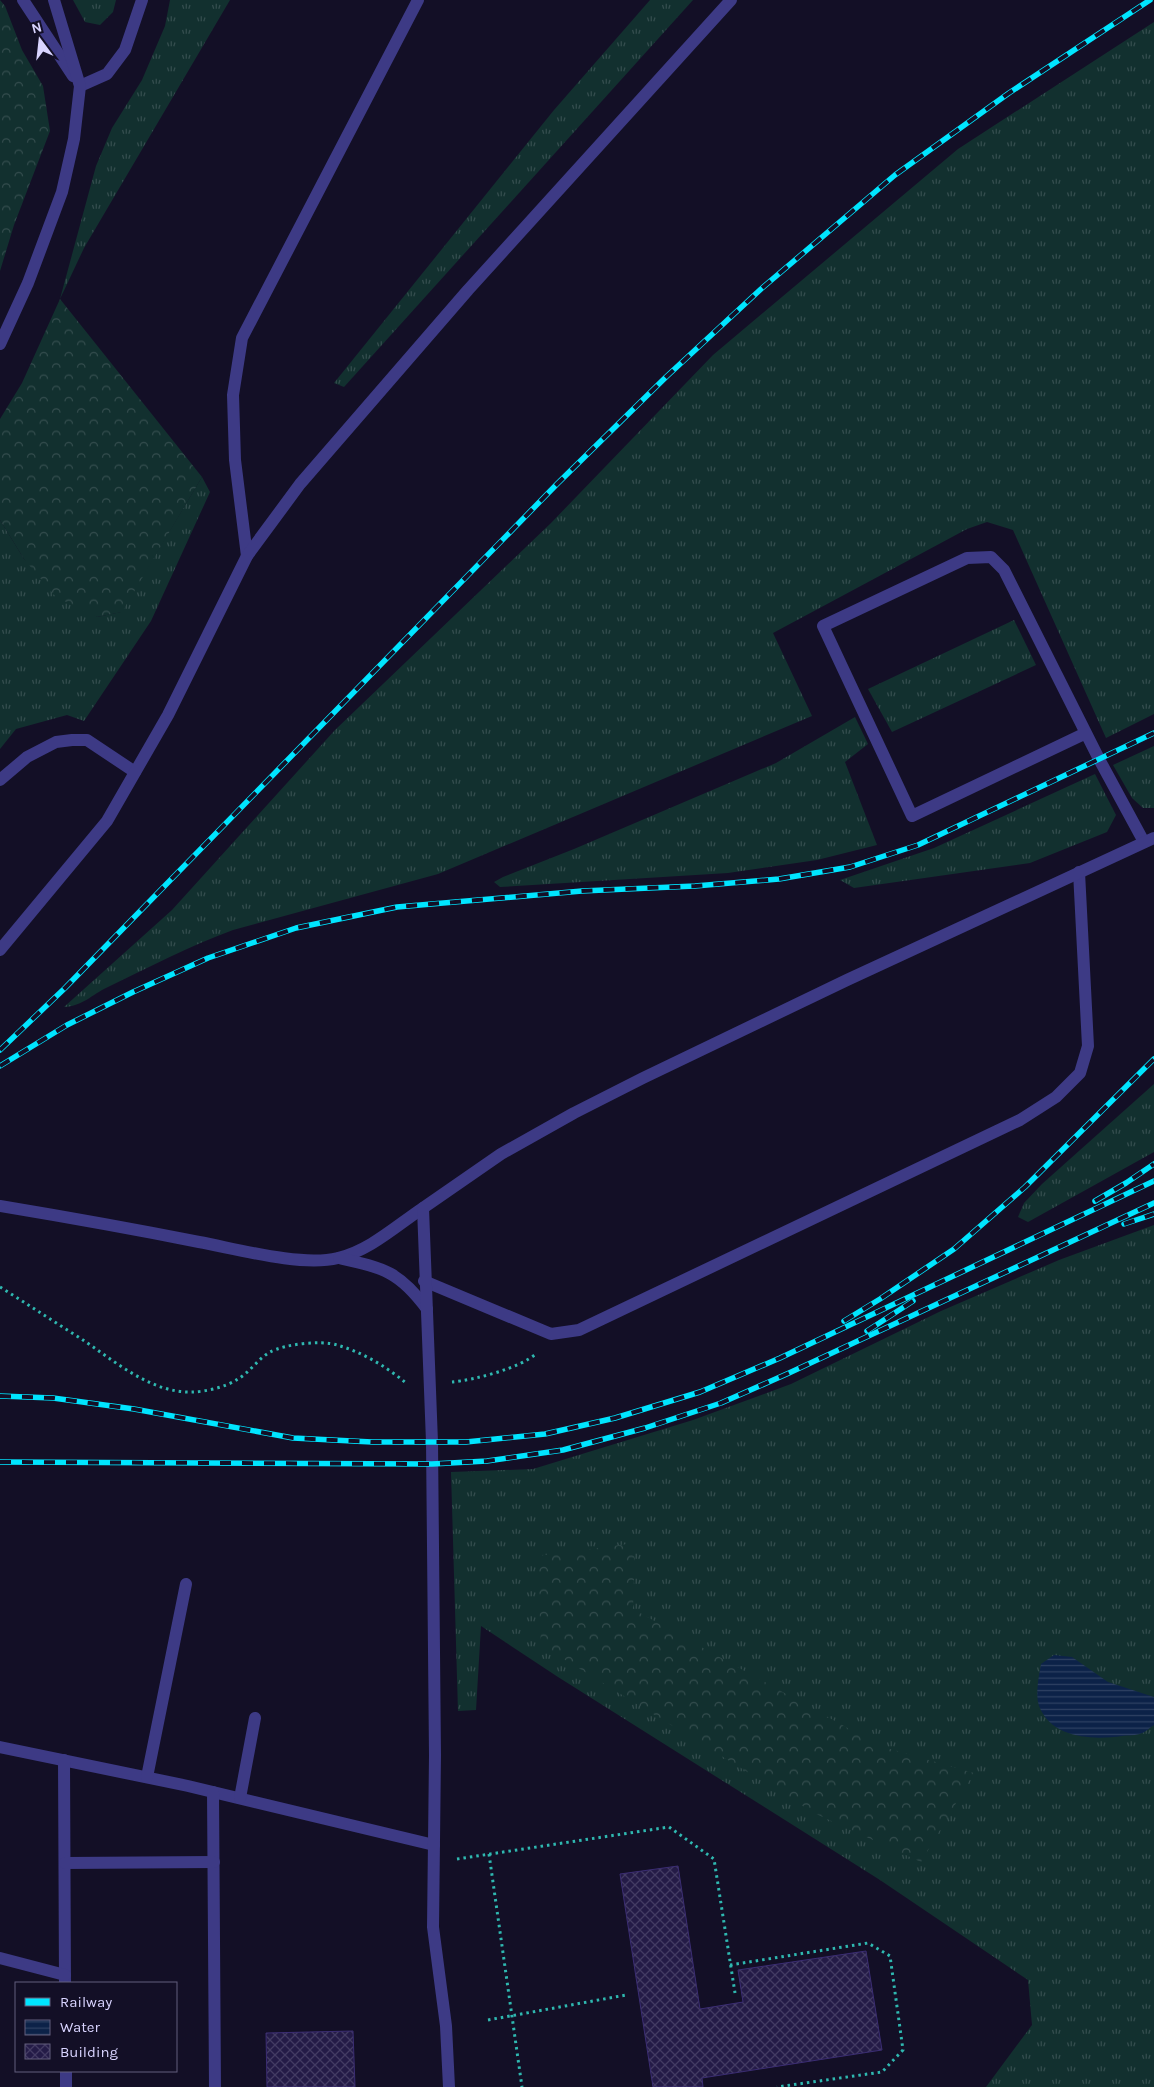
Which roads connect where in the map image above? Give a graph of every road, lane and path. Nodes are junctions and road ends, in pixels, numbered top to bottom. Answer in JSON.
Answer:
{"nodes":[{"id":1,"x":23,"y":0,"type":"edge"},
{"id":2,"x":54,"y":0,"type":"edge"},
{"id":3,"x":142,"y":0,"type":"edge"},
{"id":4,"x":418,"y":0,"type":"edge"},
{"id":5,"x":731,"y":0,"type":"edge"},
{"id":6,"x":80,"y":86,"type":"junction"},
{"id":7,"x":0,"y":344,"type":"edge"},
{"id":8,"x":247,"y":556,"type":"junction"},
{"id":9,"x":1086,"y":733,"type":"junction"},
{"id":10,"x":135,"y":772,"type":"junction"},
{"id":11,"x":0,"y":780,"type":"edge"},
{"id":12,"x":1149,"y":840,"type":"edge"},
{"id":13,"x":1079,"y":872,"type":"junction"},
{"id":14,"x":0,"y":950,"type":"edge"},
{"id":15,"x":0,"y":1206,"type":"edge"},
{"id":16,"x":422,"y":1208,"type":"junction"},
{"id":17,"x":339,"y":1258,"type":"junction"},
{"id":18,"x":424,"y":1281,"type":"junction"},
{"id":19,"x":0,"y":1287,"type":"edge"},
{"id":20,"x":427,"y":1309,"type":"junction"},
{"id":21,"x":559,"y":1332,"type":"junction"},
{"id":22,"x":430,"y":1384,"type":"junction"},
{"id":23,"x":186,"y":1584,"type":"dead end"},
{"id":24,"x":255,"y":1718,"type":"dead end"},
{"id":25,"x":0,"y":1747,"type":"edge"},
{"id":26,"x":64,"y":1760,"type":"junction"},
{"id":27,"x":147,"y":1778,"type":"junction"},
{"id":28,"x":213,"y":1792,"type":"junction"},
{"id":29,"x":240,"y":1798,"type":"junction"},
{"id":30,"x":434,"y":1845,"type":"junction"},
{"id":31,"x":489,"y":1854,"type":"junction"},
{"id":32,"x":214,"y":1862,"type":"junction"},
{"id":33,"x":434,"y":1862,"type":"junction"},
{"id":34,"x":65,"y":1863,"type":"junction"},
{"id":35,"x":0,"y":1958,"type":"edge"},
{"id":36,"x":730,"y":1965,"type":"junction"},
{"id":37,"x":66,"y":1979,"type":"edge"},
{"id":38,"x":735,"y":1993,"type":"dead end"},
{"id":39,"x":626,"y":1995,"type":"dead end"},
{"id":40,"x":511,"y":2015,"type":"junction"},
{"id":41,"x":488,"y":2020,"type":"dead end"},
{"id":42,"x":66,"y":2072,"type":"edge"},
{"id":43,"x":66,"y":2087,"type":"edge"},
{"id":44,"x":214,"y":2087,"type":"edge"},
{"id":45,"x":449,"y":2087,"type":"edge"},
{"id":46,"x":522,"y":2087,"type":"edge"},
{"id":47,"x":777,"y":2087,"type":"edge"}],
"edges":[{"from":1,"to":6,"type":"lane"},
{"from":2,"to":6,"type":"lane"},
{"from":3,"to":6,"type":"lane"},
{"from":4,"to":8,"type":"lane"},
{"from":5,"to":8,"type":"lane"},
{"from":6,"to":7,"type":"lane"},
{"from":8,"to":10,"type":"lane"},
{"from":9,"to":9,"type":"lane"},
{"from":9,"to":12,"type":"lane"},
{"from":10,"to":11,"type":"lane"},
{"from":10,"to":14,"type":"lane"},
{"from":12,"to":13,"type":"lane"},
{"from":13,"to":16,"type":"lane"},
{"from":13,"to":21,"type":"lane"},
{"from":15,"to":17,"type":"lane"},
{"from":16,"to":17,"type":"lane"},
{"from":16,"to":18,"type":"lane"},
{"from":17,"to":20,"type":"lane"},
{"from":18,"to":20,"type":"lane"},
{"from":18,"to":21,"type":"lane"},
{"from":19,"to":22,"type":"path"},
{"from":20,"to":22,"type":"lane"},
{"from":21,"to":22,"type":"path"},
{"from":22,"to":30,"type":"lane"},
{"from":23,"to":27,"type":"lane"},
{"from":24,"to":29,"type":"lane"},
{"from":25,"to":26,"type":"lane"},
{"from":26,"to":27,"type":"lane"},
{"from":26,"to":34,"type":"lane"},
{"from":27,"to":28,"type":"lane"},
{"from":28,"to":29,"type":"lane"},
{"from":28,"to":32,"type":"lane"},
{"from":29,"to":30,"type":"lane"},
{"from":30,"to":33,"type":"lane"},
{"from":31,"to":33,"type":"path"},
{"from":31,"to":36,"type":"path"},
{"from":31,"to":40,"type":"path"},
{"from":32,"to":34,"type":"lane"},
{"from":32,"to":44,"type":"lane"},
{"from":33,"to":45,"type":"lane"},
{"from":34,"to":37,"type":"lane"},
{"from":35,"to":37,"type":"lane"},
{"from":36,"to":38,"type":"path"},
{"from":36,"to":47,"type":"path"},
{"from":39,"to":40,"type":"path"},
{"from":40,"to":41,"type":"path"},
{"from":40,"to":46,"type":"path"},
{"from":42,"to":43,"type":"lane"}]}
